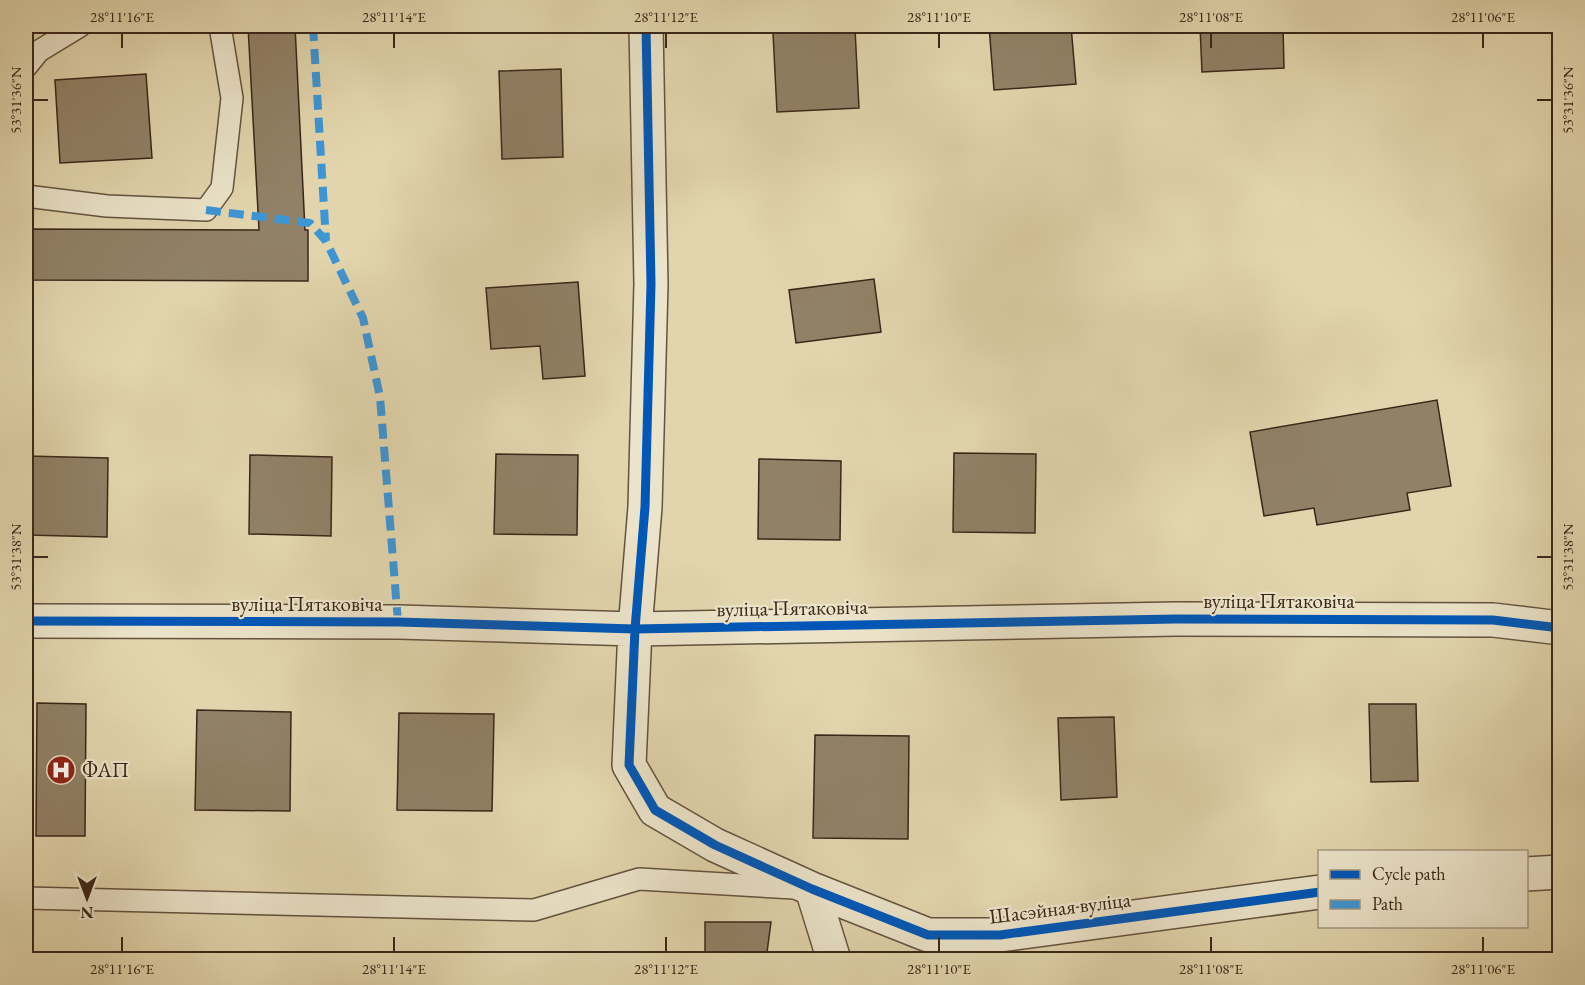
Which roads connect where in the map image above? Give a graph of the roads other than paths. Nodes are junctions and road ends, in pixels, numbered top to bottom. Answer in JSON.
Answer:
{"nodes":[{"id":1,"x":80,"y":26,"type":"edge"},
{"id":2,"x":220,"y":26,"type":"edge"},
{"id":3,"x":646,"y":26,"type":"edge"},
{"id":4,"x":26,"y":67,"type":"edge"},
{"id":5,"x":26,"y":196,"type":"edge"},
{"id":6,"x":26,"y":621,"type":"edge"},
{"id":7,"x":1560,"y":628,"type":"edge"},
{"id":8,"x":635,"y":629,"type":"junction"},
{"id":9,"x":1560,"y":872,"type":"edge"},
{"id":10,"x":1528,"y":874,"type":"edge"},
{"id":11,"x":812,"y":889,"type":"junction"},
{"id":12,"x":1318,"y":892,"type":"edge"},
{"id":13,"x":26,"y":898,"type":"edge"},
{"id":14,"x":834,"y":960,"type":"edge"}],
"edges":[{"from":1,"to":4,"type":"lane"},
{"from":2,"to":5,"type":"lane"},
{"from":3,"to":8,"type":"street","name":"Шасэйная вуліца"},
{"from":6,"to":8,"type":"street","name":"вуліца Пятаковіча"},
{"from":7,"to":8,"type":"street","name":"вуліца Пятаковіча"},
{"from":8,"to":11,"type":"street","name":"Шасэйная вуліца"},
{"from":9,"to":10,"type":"street"},
{"from":11,"to":12,"type":"street","name":"Шасэйная вуліца"},
{"from":11,"to":13,"type":"lane"},
{"from":11,"to":14,"type":"street"}]}
